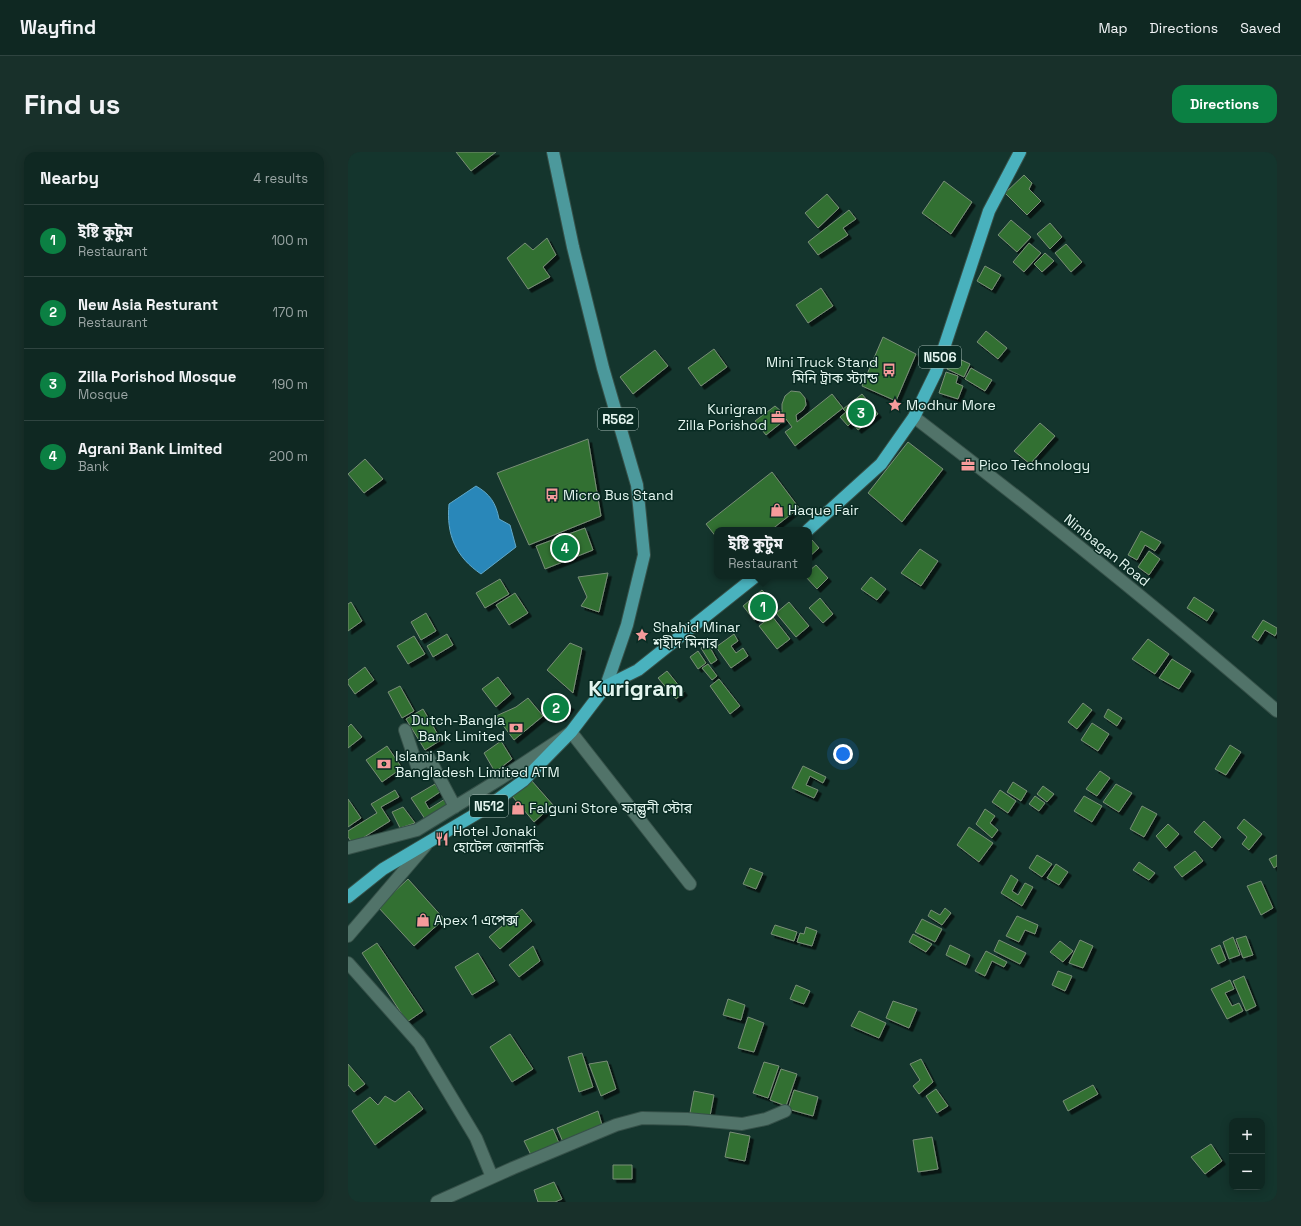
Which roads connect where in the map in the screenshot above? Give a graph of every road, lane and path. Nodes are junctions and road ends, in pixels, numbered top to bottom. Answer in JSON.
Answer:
{"nodes":[{"id":1,"x":554,"y":152,"type":"edge"},
{"id":2,"x":1020,"y":152,"type":"edge"},
{"id":3,"x":914,"y":417,"type":"junction"},
{"id":4,"x":811,"y":527,"type":"edge"},
{"id":5,"x":752,"y":579,"type":"edge"},
{"id":6,"x":606,"y":686,"type":"junction"},
{"id":7,"x":1277,"y":711,"type":"edge"},
{"id":8,"x":405,"y":730,"type":"dead end"},
{"id":9,"x":571,"y":732,"type":"junction"},
{"id":10,"x":455,"y":807,"type":"junction"},
{"id":11,"x":426,"y":844,"type":"junction"},
{"id":12,"x":348,"y":848,"type":"edge"},
{"id":13,"x":690,"y":884,"type":"dead end"},
{"id":14,"x":348,"y":897,"type":"edge"},
{"id":15,"x":348,"y":936,"type":"edge"},
{"id":16,"x":348,"y":963,"type":"edge"},
{"id":17,"x":785,"y":1111,"type":"dead end"},
{"id":18,"x":492,"y":1177,"type":"junction"},
{"id":19,"x":437,"y":1202,"type":"edge"}],
"edges":[{"from":1,"to":6,"type":"main road","number":"R562"},
{"from":2,"to":3,"type":"highway","number":"N506"},
{"from":3,"to":4,"type":"highway","number":"N506"},
{"from":3,"to":7,"type":"street","name":"Nimbagan Road"},
{"from":5,"to":6,"type":"highway"},
{"from":6,"to":9,"type":"highway","number":"N512"},
{"from":8,"to":10,"type":"street"},
{"from":9,"to":10,"type":"street"},
{"from":9,"to":11,"type":"highway","number":"N512"},
{"from":9,"to":13,"type":"street"},
{"from":10,"to":12,"type":"street"},
{"from":11,"to":14,"type":"highway","number":"N512"},
{"from":11,"to":15,"type":"street"},
{"from":16,"to":18,"type":"street"},
{"from":17,"to":18,"type":"street"},
{"from":18,"to":19,"type":"street"}]}
